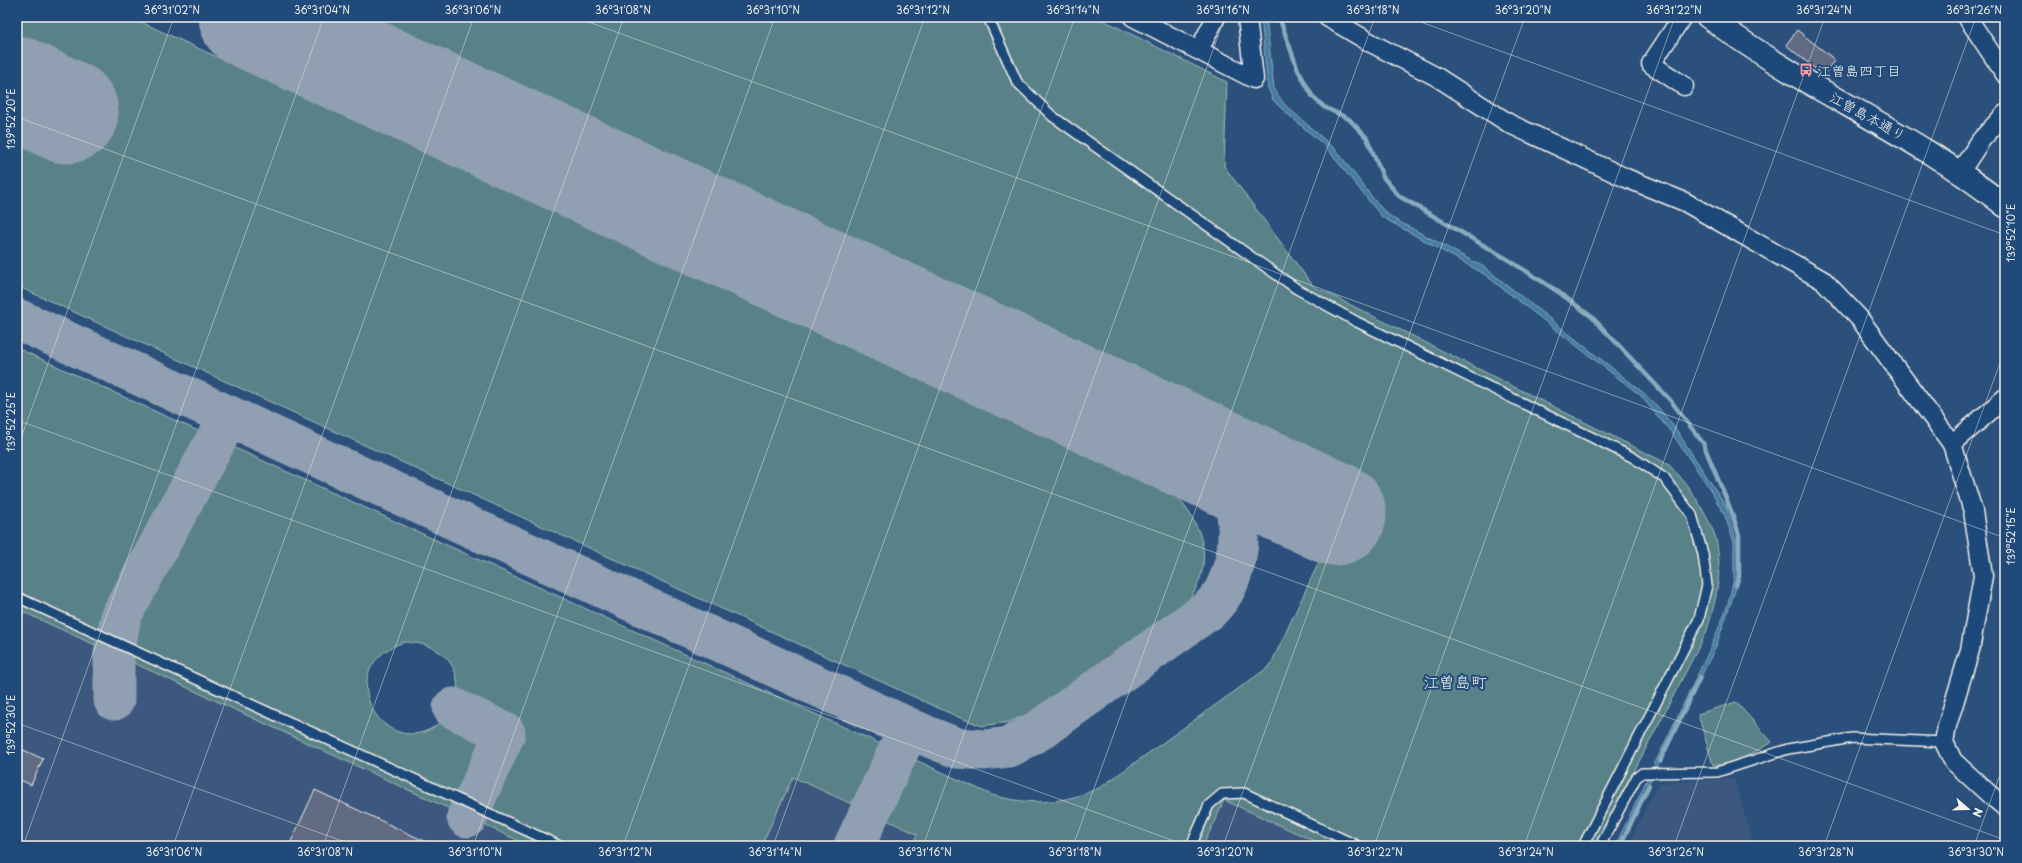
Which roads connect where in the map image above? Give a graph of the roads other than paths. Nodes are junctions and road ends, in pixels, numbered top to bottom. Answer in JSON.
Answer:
{"nodes":[{"id":1,"x":988,"y":17,"type":"edge"},
{"id":2,"x":1216,"y":17,"type":"edge"},
{"id":3,"x":1247,"y":17,"type":"edge"},
{"id":4,"x":1327,"y":17,"type":"edge"},
{"id":5,"x":1682,"y":17,"type":"edge"},
{"id":6,"x":1708,"y":17,"type":"edge"},
{"id":7,"x":1967,"y":17,"type":"edge"},
{"id":8,"x":1141,"y":19,"type":"edge"},
{"id":9,"x":1199,"y":50,"type":"junction"},
{"id":10,"x":2005,"y":74,"type":"edge"},
{"id":11,"x":1684,"y":86,"type":"dead end"},
{"id":12,"x":2005,"y":114,"type":"edge"},
{"id":13,"x":1960,"y":172,"type":"junction"},
{"id":14,"x":2005,"y":206,"type":"edge"},
{"id":15,"x":2005,"y":398,"type":"edge"},
{"id":16,"x":1952,"y":444,"type":"junction"},
{"id":17,"x":17,"y":597,"type":"edge"},
{"id":18,"x":1944,"y":742,"type":"junction"},
{"id":19,"x":2005,"y":806,"type":"edge"},
{"id":20,"x":560,"y":846,"type":"edge"},
{"id":21,"x":1191,"y":846,"type":"edge"},
{"id":22,"x":1358,"y":846,"type":"edge"},
{"id":23,"x":1583,"y":846,"type":"edge"},
{"id":24,"x":1600,"y":846,"type":"edge"}],
"edges":[{"from":1,"to":23,"type":"lane"},
{"from":2,"to":9,"type":"street"},
{"from":3,"to":9,"type":"street"},
{"from":4,"to":16,"type":"street"},
{"from":5,"to":11,"type":"street"},
{"from":6,"to":13,"type":"street","name":"江曽島本通り"},
{"from":7,"to":10,"type":"street"},
{"from":8,"to":9,"type":"street"},
{"from":12,"to":13,"type":"street"},
{"from":13,"to":14,"type":"street","name":"江曽島本通り"},
{"from":15,"to":16,"type":"street"},
{"from":16,"to":18,"type":"street"},
{"from":17,"to":20,"type":"lane"},
{"from":18,"to":19,"type":"street"},
{"from":18,"to":24,"type":"lane"},
{"from":21,"to":22,"type":"lane"}]}
